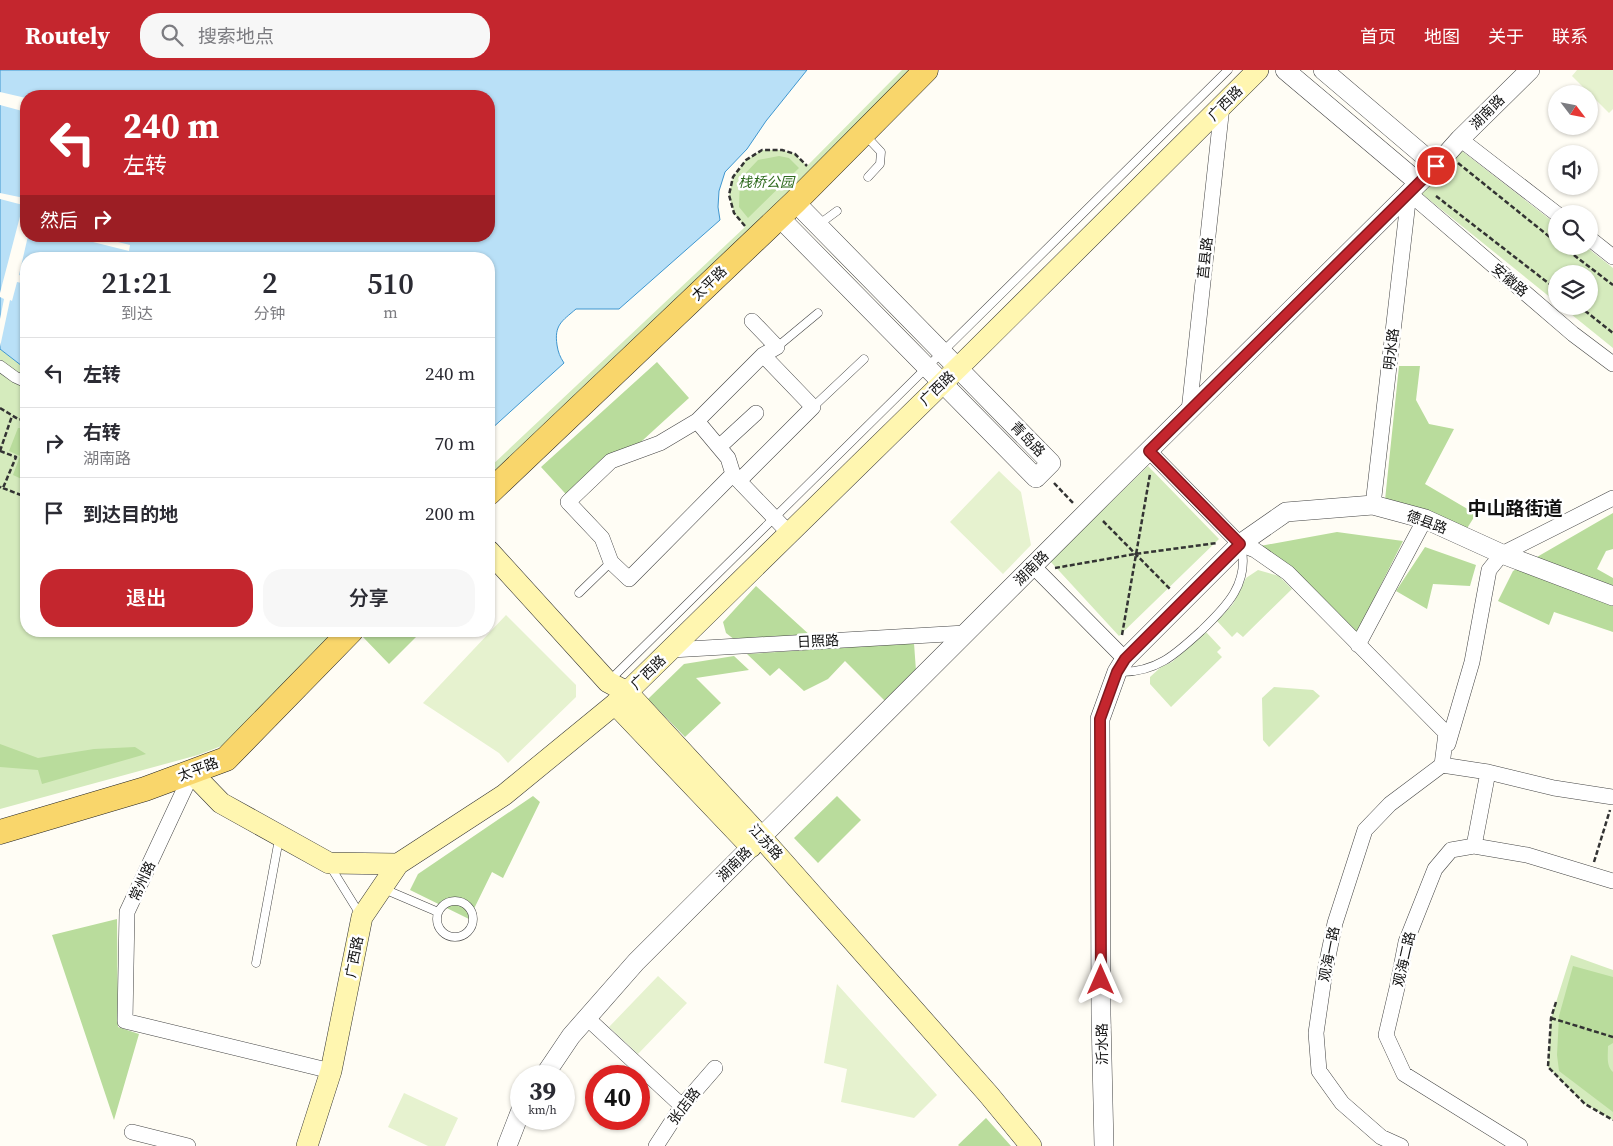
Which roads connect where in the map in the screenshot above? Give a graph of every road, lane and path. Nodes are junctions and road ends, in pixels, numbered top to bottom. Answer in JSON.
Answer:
{"nodes":[{"id":1,"x":926,"y":70,"type":"edge"},
{"id":2,"x":1228,"y":70,"type":"edge"},
{"id":3,"x":1258,"y":70,"type":"edge"},
{"id":4,"x":1285,"y":70,"type":"edge"},
{"id":5,"x":1323,"y":70,"type":"edge"},
{"id":6,"x":1530,"y":70,"type":"edge"},
{"id":7,"x":1222,"y":106,"type":"junction"},
{"id":8,"x":870,"y":126,"type":"junction"},
{"id":9,"x":1460,"y":139,"type":"junction"},
{"id":10,"x":1441,"y":160,"type":"junction"},
{"id":11,"x":807,"y":166,"type":"dead end"},
{"id":12,"x":868,"y":177,"type":"dead end"},
{"id":13,"x":1414,"y":188,"type":"junction"},
{"id":14,"x":1548,"y":207,"type":"edge"},
{"id":15,"x":787,"y":209,"type":"junction"},
{"id":16,"x":837,"y":211,"type":"dead end"},
{"id":17,"x":746,"y":227,"type":"dead end"},
{"id":18,"x":821,"y":228,"type":"junction"},
{"id":19,"x":1548,"y":236,"type":"edge"},
{"id":20,"x":1598,"y":245,"type":"edge"},
{"id":21,"x":809,"y":247,"type":"junction"},
{"id":22,"x":1574,"y":255,"type":"edge"},
{"id":23,"x":1613,"y":257,"type":"edge"},
{"id":24,"x":1548,"y":283,"type":"edge"},
{"id":25,"x":1613,"y":285,"type":"edge"},
{"id":26,"x":818,"y":313,"type":"dead end"},
{"id":27,"x":1590,"y":315,"type":"edge"},
{"id":28,"x":752,"y":321,"type":"dead end"},
{"id":29,"x":922,"y":331,"type":"junction"},
{"id":30,"x":1613,"y":333,"type":"edge"},
{"id":31,"x":906,"y":347,"type":"junction"},
{"id":32,"x":777,"y":348,"type":"junction"},
{"id":33,"x":943,"y":352,"type":"junction"},
{"id":34,"x":763,"y":355,"type":"junction"},
{"id":35,"x":864,"y":359,"type":"dead end"},
{"id":36,"x":1613,"y":364,"type":"edge"},
{"id":37,"x":0,"y":366,"type":"edge"},
{"id":38,"x":958,"y":367,"type":"junction"},
{"id":39,"x":927,"y":368,"type":"junction"},
{"id":40,"x":20,"y":379,"type":"edge"},
{"id":41,"x":942,"y":384,"type":"junction"},
{"id":42,"x":0,"y":408,"type":"edge"},
{"id":43,"x":813,"y":408,"type":"junction"},
{"id":44,"x":1189,"y":411,"type":"junction"},
{"id":45,"x":756,"y":413,"type":"dead end"},
{"id":46,"x":12,"y":416,"type":"junction"},
{"id":47,"x":20,"y":419,"type":"edge"},
{"id":48,"x":697,"y":422,"type":"junction"},
{"id":49,"x":720,"y":447,"type":"junction"},
{"id":50,"x":0,"y":451,"type":"edge"},
{"id":51,"x":1149,"y":451,"type":"junction"},
{"id":52,"x":1150,"y":474,"type":"dead end"},
{"id":53,"x":736,"y":478,"type":"junction"},
{"id":54,"x":1054,"y":483,"type":"dead end"},
{"id":55,"x":495,"y":487,"type":"edge"},
{"id":56,"x":2,"y":488,"type":"edge"},
{"id":57,"x":20,"y":495,"type":"edge"},
{"id":58,"x":1613,"y":498,"type":"edge"},
{"id":59,"x":1074,"y":504,"type":"dead end"},
{"id":60,"x":1373,"y":505,"type":"junction"},
{"id":61,"x":1425,"y":519,"type":"junction"},
{"id":62,"x":1103,"y":521,"type":"dead end"},
{"id":63,"x":782,"y":526,"type":"junction"},
{"id":64,"x":1216,"y":544,"type":"dead end"},
{"id":65,"x":1240,"y":544,"type":"junction"},
{"id":66,"x":1134,"y":554,"type":"junction"},
{"id":67,"x":1502,"y":554,"type":"junction"},
{"id":68,"x":495,"y":558,"type":"edge"},
{"id":69,"x":611,"y":562,"type":"junction"},
{"id":70,"x":1033,"y":566,"type":"junction"},
{"id":71,"x":1054,"y":568,"type":"dead end"},
{"id":72,"x":1170,"y":589,"type":"dead end"},
{"id":73,"x":579,"y":593,"type":"dead end"},
{"id":74,"x":1613,"y":596,"type":"edge"},
{"id":75,"x":965,"y":633,"type":"junction"},
{"id":76,"x":1121,"y":636,"type":"dead end"},
{"id":77,"x":345,"y":637,"type":"edge"},
{"id":78,"x":1358,"y":645,"type":"junction"},
{"id":79,"x":671,"y":650,"type":"junction"},
{"id":80,"x":1121,"y":665,"type":"junction"},
{"id":81,"x":608,"y":682,"type":"junction"},
{"id":82,"x":621,"y":698,"type":"junction"},
{"id":83,"x":1442,"y":765,"type":"junction"},
{"id":84,"x":1488,"y":772,"type":"junction"},
{"id":85,"x":192,"y":773,"type":"junction"},
{"id":86,"x":1613,"y":797,"type":"edge"},
{"id":87,"x":1613,"y":802,"type":"edge"},
{"id":88,"x":0,"y":832,"type":"edge"},
{"id":89,"x":280,"y":837,"type":"junction"},
{"id":90,"x":756,"y":842,"type":"junction"},
{"id":91,"x":1474,"y":846,"type":"junction"},
{"id":92,"x":329,"y":863,"type":"junction"},
{"id":93,"x":398,"y":864,"type":"junction"},
{"id":94,"x":1591,"y":874,"type":"junction"},
{"id":95,"x":1613,"y":881,"type":"edge"},
{"id":96,"x":382,"y":888,"type":"junction"},
{"id":97,"x":438,"y":912,"type":"junction"},
{"id":98,"x":362,"y":918,"type":"junction"},
{"id":99,"x":256,"y":962,"type":"dead end"},
{"id":100,"x":1556,"y":1002,"type":"dead end"},
{"id":101,"x":587,"y":1018,"type":"junction"},
{"id":102,"x":1551,"y":1018,"type":"junction"},
{"id":103,"x":1613,"y":1037,"type":"edge"},
{"id":104,"x":551,"y":1065,"type":"edge"},
{"id":105,"x":715,"y":1068,"type":"dead end"},
{"id":106,"x":331,"y":1071,"type":"junction"},
{"id":107,"x":682,"y":1106,"type":"junction"},
{"id":108,"x":1613,"y":1120,"type":"edge"},
{"id":109,"x":513,"y":1130,"type":"edge"},
{"id":110,"x":132,"y":1132,"type":"dead end"},
{"id":111,"x":1104,"y":1145,"type":"edge"},
{"id":112,"x":188,"y":1146,"type":"edge"},
{"id":113,"x":307,"y":1146,"type":"edge"},
{"id":114,"x":506,"y":1146,"type":"edge"},
{"id":115,"x":656,"y":1146,"type":"edge"},
{"id":116,"x":1017,"y":1146,"type":"edge"},
{"id":117,"x":1031,"y":1146,"type":"edge"},
{"id":118,"x":1401,"y":1146,"type":"edge"},
{"id":119,"x":1520,"y":1146,"type":"edge"}],
"edges":[{"from":1,"to":8,"type":"main road","name":"太平路"},
{"from":2,"to":33,"type":"lane","name":"广西路"},
{"from":3,"to":7,"type":"main road","name":"广西路"},
{"from":4,"to":13,"type":"street","name":"安徽路"},
{"from":5,"to":10,"type":"street"},
{"from":6,"to":9,"type":"street","name":"湖南路"},
{"from":7,"to":38,"type":"main road","name":"广西路"},
{"from":7,"to":44,"type":"street","name":"莒县路"},
{"from":8,"to":12,"type":"lane"},
{"from":8,"to":15,"type":"main road","name":"太平路"},
{"from":9,"to":10,"type":"street","name":"湖南路"},
{"from":9,"to":14,"type":"street"},
{"from":10,"to":13,"type":"street","name":"湖南路"},
{"from":10,"to":19,"type":"path"},
{"from":11,"to":17,"type":"path"},
{"from":13,"to":24,"type":"path"},
{"from":13,"to":36,"type":"street","name":"安徽路"},
{"from":13,"to":44,"type":"street","name":"湖南路"},
{"from":13,"to":60,"type":"street","name":"明水路"},
{"from":15,"to":18,"type":"street","name":"青岛路"},
{"from":15,"to":21,"type":"street","name":"青岛路"},
{"from":15,"to":55,"type":"main road","name":"太平路"},
{"from":16,"to":18,"type":"lane"},
{"from":18,"to":21,"type":"street"},
{"from":18,"to":29,"type":"street","name":"青岛路"},
{"from":20,"to":23,"type":"street"},
{"from":21,"to":31,"type":"street","name":"青岛路"},
{"from":22,"to":25,"type":"path"},
{"from":26,"to":32,"type":"lane"},
{"from":27,"to":30,"type":"path"},
{"from":28,"to":32,"type":"street"},
{"from":29,"to":31,"type":"street"},
{"from":29,"to":33,"type":"street","name":"青岛路"},
{"from":31,"to":39,"type":"street","name":"青岛路"},
{"from":32,"to":34,"type":"street"},
{"from":33,"to":38,"type":"street","name":"青岛路"},
{"from":33,"to":39,"type":"lane","name":"广西路"},
{"from":34,"to":43,"type":"street"},
{"from":34,"to":48,"type":"street"},
{"from":35,"to":43,"type":"lane"},
{"from":37,"to":40,"type":"street"},
{"from":38,"to":41,"type":"main road","name":"广西路"},
{"from":38,"to":41,"type":"street","name":"青岛路"},
{"from":39,"to":41,"type":"street","name":"青岛路"},
{"from":39,"to":63,"type":"lane","name":"广西路"},
{"from":41,"to":63,"type":"main road","name":"广西路"},
{"from":42,"to":46,"type":"path"},
{"from":43,"to":53,"type":"street"},
{"from":44,"to":51,"type":"street","name":"湖南路"},
{"from":45,"to":49,"type":"street"},
{"from":46,"to":47,"type":"path"},
{"from":46,"to":50,"type":"path"},
{"from":48,"to":49,"type":"street"},
{"from":48,"to":69,"type":"street"},
{"from":49,"to":53,"type":"street"},
{"from":50,"to":56,"type":"path"},
{"from":51,"to":65,"type":"street"},
{"from":51,"to":70,"type":"street","name":"湖南路"},
{"from":52,"to":66,"type":"path"},
{"from":53,"to":63,"type":"street"},
{"from":53,"to":69,"type":"street"},
{"from":54,"to":59,"type":"path"},
{"from":56,"to":57,"type":"path"},
{"from":58,"to":67,"type":"street"},
{"from":60,"to":61,"type":"street","name":"德县路"},
{"from":60,"to":65,"type":"street","name":"德县路"},
{"from":61,"to":67,"type":"street","name":"德县路"},
{"from":61,"to":78,"type":"street"},
{"from":62,"to":66,"type":"path"},
{"from":63,"to":79,"type":"main road","name":"广西路"},
{"from":63,"to":81,"type":"lane","name":"广西路"},
{"from":64,"to":66,"type":"path"},
{"from":65,"to":78,"type":"street"},
{"from":65,"to":80,"type":"street","name":"沂水路"},
{"from":65,"to":80,"type":"lane"},
{"from":66,"to":71,"type":"path"},
{"from":66,"to":72,"type":"path"},
{"from":66,"to":76,"type":"path"},
{"from":67,"to":74,"type":"street","name":"德县路"},
{"from":67,"to":83,"type":"street"},
{"from":68,"to":81,"type":"main road","name":"江苏路"},
{"from":69,"to":73,"type":"lane"},
{"from":70,"to":75,"type":"street","name":"湖南路"},
{"from":70,"to":80,"type":"street"},
{"from":75,"to":79,"type":"street","name":"日照路"},
{"from":75,"to":90,"type":"street","name":"湖南路"},
{"from":77,"to":85,"type":"main road","name":"太平路"},
{"from":78,"to":83,"type":"street"},
{"from":79,"to":82,"type":"main road","name":"广西路"},
{"from":80,"to":111,"type":"street","name":"沂水路"},
{"from":81,"to":82,"type":"main road","name":"江苏路"},
{"from":82,"to":90,"type":"main road","name":"江苏路"},
{"from":82,"to":93,"type":"main road","name":"广西路"},
{"from":83,"to":84,"type":"street"},
{"from":83,"to":118,"type":"street","name":"观海一路"},
{"from":84,"to":86,"type":"street"},
{"from":84,"to":91,"type":"street"},
{"from":85,"to":88,"type":"main road","name":"太平路"},
{"from":85,"to":89,"type":"main road"},
{"from":85,"to":106,"type":"street","name":"常州路"},
{"from":87,"to":94,"type":"path"},
{"from":89,"to":92,"type":"main road"},
{"from":89,"to":99,"type":"lane"},
{"from":90,"to":101,"type":"street","name":"湖南路"},
{"from":90,"to":116,"type":"main road","name":"江苏路"},
{"from":90,"to":117,"type":"main road","name":"江苏路"},
{"from":91,"to":94,"type":"street","name":"观海二路"},
{"from":91,"to":119,"type":"street","name":"观海二路"},
{"from":92,"to":93,"type":"main road"},
{"from":92,"to":98,"type":"lane"},
{"from":93,"to":96,"type":"main road","name":"广西路"},
{"from":94,"to":95,"type":"street","name":"观海二路"},
{"from":96,"to":97,"type":"lane"},
{"from":96,"to":98,"type":"main road","name":"广西路"},
{"from":97,"to":97,"type":"lane"},
{"from":98,"to":106,"type":"main road","name":"广西路"},
{"from":100,"to":102,"type":"path"},
{"from":101,"to":104,"type":"street","name":"湖南路"},
{"from":101,"to":107,"type":"street"},
{"from":102,"to":103,"type":"path"},
{"from":102,"to":108,"type":"path"},
{"from":105,"to":107,"type":"street","name":"张店路"},
{"from":106,"to":113,"type":"main road","name":"广西路"},
{"from":107,"to":115,"type":"street","name":"张店路"},
{"from":109,"to":114,"type":"street"},
{"from":110,"to":112,"type":"street"}]}
